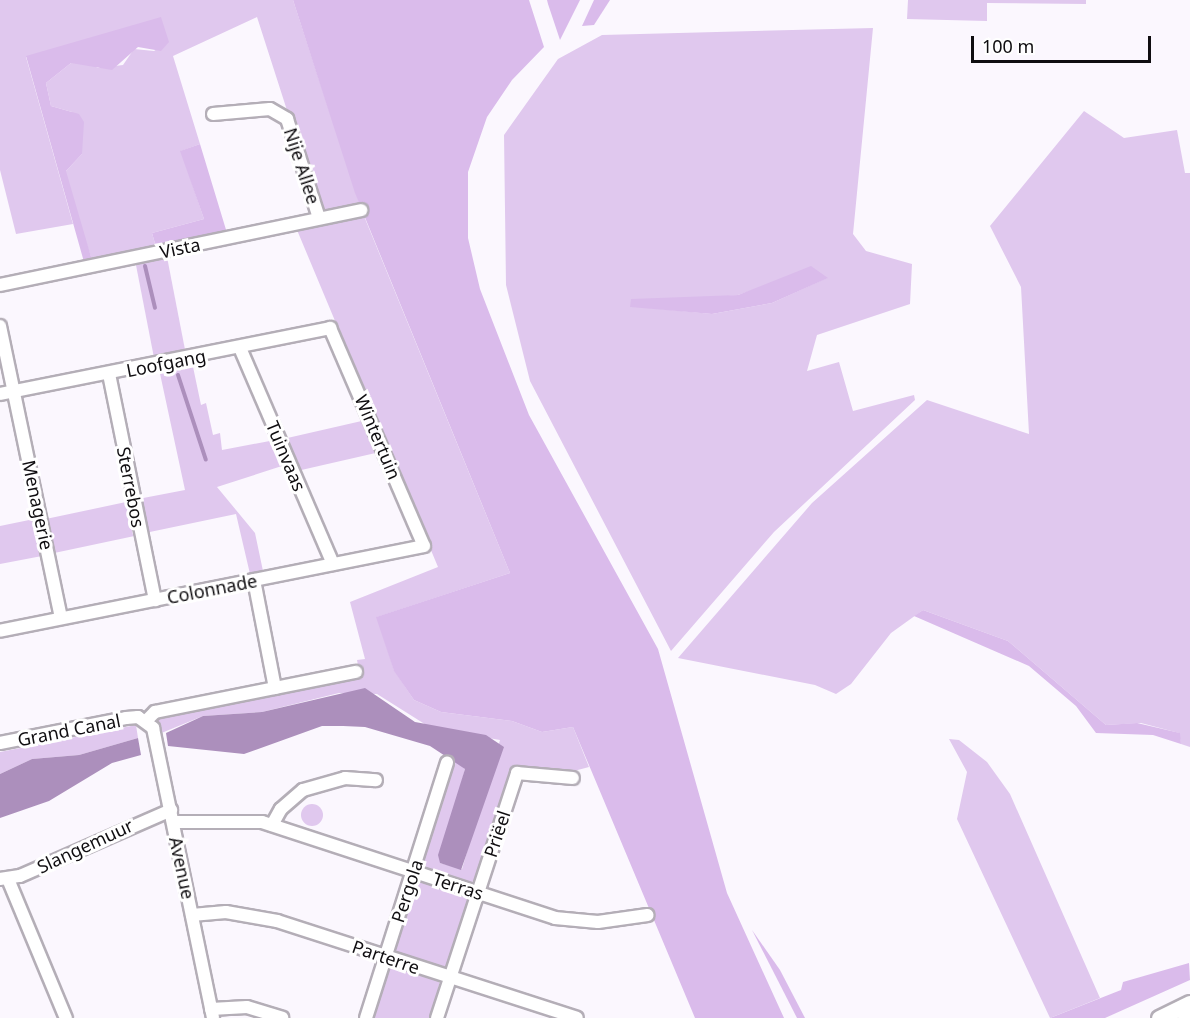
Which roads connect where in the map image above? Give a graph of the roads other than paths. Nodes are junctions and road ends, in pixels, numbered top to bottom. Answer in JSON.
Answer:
{"nodes":[{"id":1,"x":213,"y":114,"type":"dead end"},
{"id":2,"x":361,"y":210,"type":"dead end"},
{"id":3,"x":319,"y":218,"type":"junction"},
{"id":4,"x":0,"y":285,"type":"edge"},
{"id":5,"x":0,"y":326,"type":"edge"},
{"id":6,"x":330,"y":328,"type":"joint"},
{"id":7,"x":240,"y":348,"type":"junction"},
{"id":8,"x":110,"y":374,"type":"junction"},
{"id":9,"x":14,"y":391,"type":"junction"},
{"id":10,"x":0,"y":394,"type":"edge"},
{"id":11,"x":424,"y":546,"type":"joint"},
{"id":12,"x":333,"y":564,"type":"junction"},
{"id":13,"x":254,"y":580,"type":"junction"},
{"id":14,"x":154,"y":600,"type":"junction"},
{"id":15,"x":61,"y":618,"type":"junction"},
{"id":16,"x":0,"y":631,"type":"edge"},
{"id":17,"x":356,"y":672,"type":"dead end"},
{"id":18,"x":275,"y":688,"type":"junction"},
{"id":19,"x":146,"y":721,"type":"junction"},
{"id":20,"x":0,"y":743,"type":"edge"},
{"id":21,"x":447,"y":763,"type":"dead end"},
{"id":22,"x":573,"y":778,"type":"dead end"},
{"id":23,"x":376,"y":780,"type":"dead end"},
{"id":24,"x":172,"y":816,"type":"junction"},
{"id":25,"x":272,"y":825,"type":"junction"},
{"id":26,"x":413,"y":872,"type":"junction"},
{"id":27,"x":4,"y":879,"type":"edge"},
{"id":28,"x":478,"y":892,"type":"junction"},
{"id":29,"x":192,"y":915,"type":"junction"},
{"id":30,"x":648,"y":915,"type":"dead end"},
{"id":31,"x":386,"y":957,"type":"junction"},
{"id":32,"x":450,"y":979,"type":"junction"},
{"id":33,"x":1190,"y":1003,"type":"edge"},
{"id":34,"x":212,"y":1014,"type":"edge"},
{"id":35,"x":1190,"y":1016,"type":"edge"},
{"id":36,"x":66,"y":1018,"type":"edge"},
{"id":37,"x":282,"y":1018,"type":"edge"},
{"id":38,"x":366,"y":1018,"type":"edge"},
{"id":39,"x":437,"y":1018,"type":"edge"},
{"id":40,"x":577,"y":1018,"type":"edge"},
{"id":41,"x":1159,"y":1018,"type":"edge"},
{"id":42,"x":1185,"y":1018,"type":"edge"}],
"edges":[{"from":1,"to":3,"type":"street","name":"Nije Allee"},
{"from":2,"to":3,"type":"street","name":"Vista"},
{"from":3,"to":4,"type":"street","name":"Vista"},
{"from":5,"to":9,"type":"street"},
{"from":6,"to":7,"type":"street","name":"Loofgang"},
{"from":6,"to":11,"type":"street","name":"Wintertuin"},
{"from":7,"to":8,"type":"street","name":"Loofgang"},
{"from":7,"to":12,"type":"street","name":"Tuinvaas"},
{"from":8,"to":9,"type":"street","name":"Loofgang"},
{"from":8,"to":14,"type":"street","name":"Sterrebos"},
{"from":9,"to":10,"type":"street","name":"Loofgang"},
{"from":9,"to":15,"type":"street","name":"Menagerie"},
{"from":11,"to":12,"type":"street","name":"Colonnade"},
{"from":12,"to":13,"type":"street","name":"Colonnade"},
{"from":13,"to":14,"type":"street","name":"Colonnade"},
{"from":13,"to":18,"type":"street"},
{"from":14,"to":15,"type":"street","name":"Colonnade"},
{"from":15,"to":16,"type":"street","name":"Colonnade"},
{"from":17,"to":18,"type":"street","name":"Grand Canal"},
{"from":18,"to":19,"type":"street","name":"Grand Canal"},
{"from":19,"to":20,"type":"street","name":"Grand Canal"},
{"from":19,"to":24,"type":"street","name":"Avenue"},
{"from":21,"to":26,"type":"street","name":"Pergola"},
{"from":22,"to":28,"type":"street","name":"Priëel"},
{"from":23,"to":25,"type":"street"},
{"from":24,"to":25,"type":"street","name":"Terras"},
{"from":24,"to":27,"type":"street","name":"Slangemuur"},
{"from":24,"to":29,"type":"street","name":"Avenue"},
{"from":25,"to":26,"type":"street","name":"Terras"},
{"from":26,"to":28,"type":"street","name":"Terras"},
{"from":26,"to":31,"type":"street","name":"Pergola"},
{"from":27,"to":36,"type":"street"},
{"from":28,"to":30,"type":"street","name":"Terras"},
{"from":28,"to":32,"type":"street","name":"Priëel"},
{"from":29,"to":31,"type":"street","name":"Parterre"},
{"from":29,"to":34,"type":"street","name":"Avenue"},
{"from":31,"to":32,"type":"street","name":"Parterre"},
{"from":31,"to":38,"type":"street","name":"Pergola"},
{"from":32,"to":39,"type":"street","name":"Priëel"},
{"from":32,"to":40,"type":"street","name":"Parterre"},
{"from":33,"to":41,"type":"main road"},
{"from":34,"to":37,"type":"street"},
{"from":35,"to":42,"type":"main road"}]}
